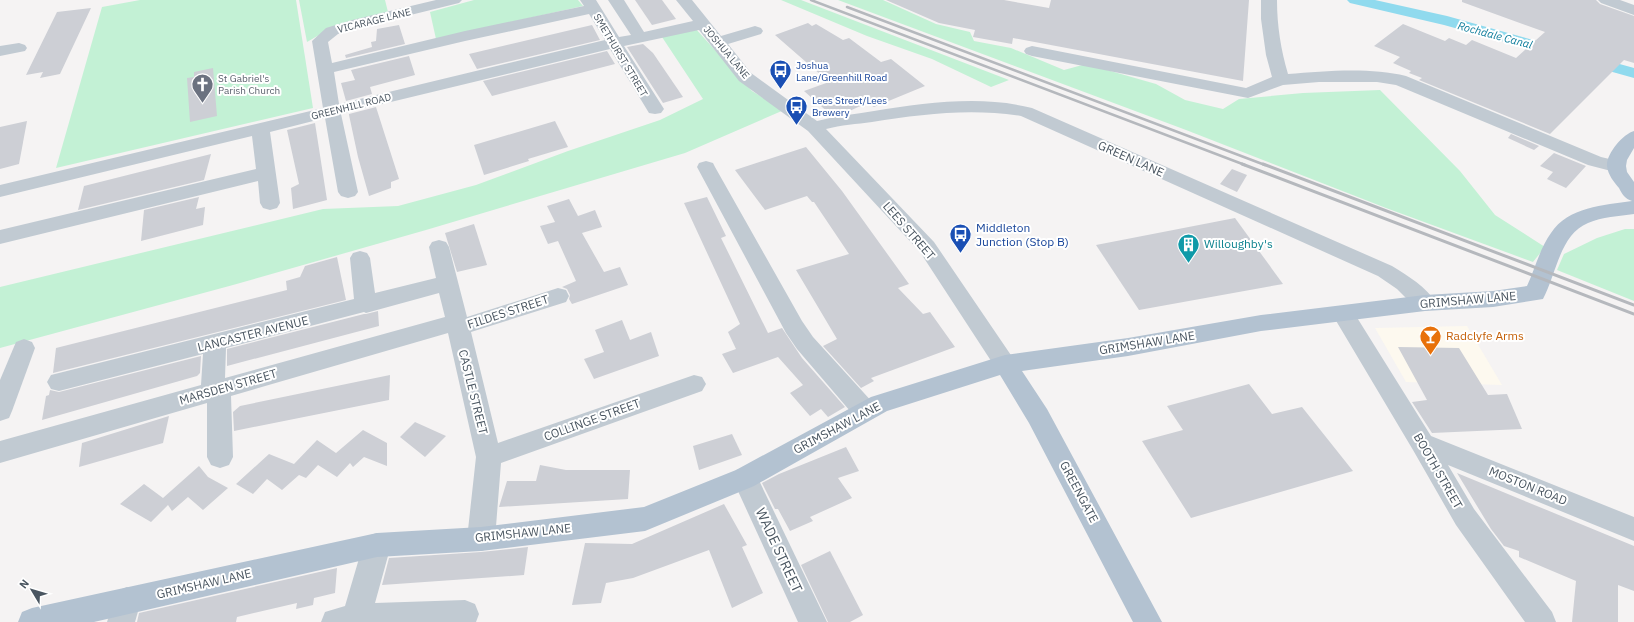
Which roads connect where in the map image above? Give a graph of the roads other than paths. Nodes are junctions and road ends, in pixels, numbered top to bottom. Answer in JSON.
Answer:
{"nodes":[{"id":1,"x":453,"y":0,"type":"edge"},
{"id":2,"x":616,"y":0,"type":"edge"},
{"id":3,"x":684,"y":0,"type":"edge"},
{"id":4,"x":1269,"y":0,"type":"edge"},
{"id":5,"x":1606,"y":0,"type":"edge"},
{"id":6,"x":591,"y":4,"type":"edge"},
{"id":7,"x":1634,"y":10,"type":"edge"},
{"id":8,"x":704,"y":24,"type":"junction"},
{"id":9,"x":755,"y":31,"type":"dead end"},
{"id":10,"x":640,"y":37,"type":"junction"},
{"id":11,"x":614,"y":42,"type":"junction"},
{"id":12,"x":718,"y":42,"type":"junction"},
{"id":13,"x":19,"y":48,"type":"dead end"},
{"id":14,"x":0,"y":51,"type":"edge"},
{"id":15,"x":1032,"y":51,"type":"dead end"},
{"id":16,"x":326,"y":69,"type":"junction"},
{"id":17,"x":1280,"y":80,"type":"junction"},
{"id":18,"x":654,"y":109,"type":"dead end"},
{"id":19,"x":332,"y":111,"type":"junction"},
{"id":20,"x":260,"y":128,"type":"junction"},
{"id":21,"x":814,"y":128,"type":"junction"},
{"id":22,"x":1634,"y":136,"type":"edge"},
{"id":23,"x":1615,"y":166,"type":"junction"},
{"id":24,"x":706,"y":167,"type":"dead end"},
{"id":25,"x":266,"y":173,"type":"junction"},
{"id":26,"x":0,"y":191,"type":"edge"},
{"id":27,"x":348,"y":192,"type":"dead end"},
{"id":28,"x":1634,"y":195,"type":"edge"},
{"id":29,"x":270,"y":203,"type":"dead end"},
{"id":30,"x":1634,"y":207,"type":"edge"},
{"id":31,"x":0,"y":237,"type":"edge"},
{"id":32,"x":439,"y":247,"type":"dead end"},
{"id":33,"x":360,"y":258,"type":"dead end"},
{"id":34,"x":447,"y":283,"type":"junction"},
{"id":35,"x":558,"y":296,"type":"dead end"},
{"id":36,"x":1425,"y":303,"type":"junction"},
{"id":37,"x":366,"y":305,"type":"junction"},
{"id":38,"x":1343,"y":314,"type":"junction"},
{"id":39,"x":457,"y":325,"type":"junction"},
{"id":40,"x":215,"y":343,"type":"junction"},
{"id":41,"x":24,"y":348,"type":"dead end"},
{"id":42,"x":1005,"y":364,"type":"junction"},
{"id":43,"x":59,"y":382,"type":"dead end"},
{"id":44,"x":694,"y":384,"type":"dead end"},
{"id":45,"x":216,"y":390,"type":"junction"},
{"id":46,"x":866,"y":411,"type":"junction"},
{"id":47,"x":0,"y":412,"type":"edge"},
{"id":48,"x":1422,"y":443,"type":"junction"},
{"id":49,"x":0,"y":452,"type":"edge"},
{"id":50,"x":220,"y":457,"type":"dead end"},
{"id":51,"x":489,"y":457,"type":"junction"},
{"id":52,"x":745,"y":478,"type":"junction"},
{"id":53,"x":1634,"y":529,"type":"edge"},
{"id":54,"x":481,"y":539,"type":"junction"},
{"id":55,"x":377,"y":545,"type":"junction"},
{"id":56,"x":124,"y":612,"type":"edge"},
{"id":57,"x":464,"y":614,"type":"dead end"},
{"id":58,"x":349,"y":620,"type":"edge"},
{"id":59,"x":32,"y":622,"type":"edge"},
{"id":60,"x":813,"y":622,"type":"edge"},
{"id":61,"x":1148,"y":622,"type":"edge"},
{"id":62,"x":1542,"y":622,"type":"edge"}],
"edges":[{"from":1,"to":16,"type":"street","name":"VICARAGE LANE"},
{"from":2,"to":10,"type":"street"},
{"from":3,"to":8,"type":"street","name":"JOSHUA LANE"},
{"from":4,"to":17,"type":"street"},
{"from":5,"to":7,"type":"street"},
{"from":6,"to":11,"type":"street","name":"SMETHURST STREET"},
{"from":6,"to":16,"type":"street"},
{"from":8,"to":10,"type":"street","name":"GREENHILL ROAD"},
{"from":8,"to":12,"type":"street","name":"JOSHUA LANE"},
{"from":9,"to":12,"type":"street"},
{"from":10,"to":11,"type":"street","name":"GREENHILL ROAD"},
{"from":11,"to":18,"type":"street","name":"SMETHURST STREET"},
{"from":11,"to":19,"type":"street","name":"GREENHILL ROAD"},
{"from":12,"to":21,"type":"street","name":"JOSHUA LANE"},
{"from":13,"to":14,"type":"street"},
{"from":15,"to":17,"type":"street"},
{"from":16,"to":19,"type":"street","name":"VICARAGE LANE"},
{"from":17,"to":23,"type":"street"},
{"from":19,"to":20,"type":"street","name":"GREENHILL ROAD"},
{"from":19,"to":27,"type":"street","name":"VICARAGE LANE"},
{"from":20,"to":25,"type":"street"},
{"from":20,"to":26,"type":"street","name":"GREENHILL ROAD"},
{"from":21,"to":36,"type":"street","name":"GREEN LANE"},
{"from":21,"to":42,"type":"street","name":"LEES STREET"},
{"from":22,"to":23,"type":"main road"},
{"from":23,"to":28,"type":"main road"},
{"from":24,"to":46,"type":"street"},
{"from":25,"to":29,"type":"street"},
{"from":25,"to":31,"type":"street"},
{"from":30,"to":36,"type":"main road","name":"GRIMSHAW LANE"},
{"from":32,"to":34,"type":"street","name":"CASTLE STREET"},
{"from":33,"to":37,"type":"street"},
{"from":34,"to":37,"type":"street","name":"LANCASTER AVENUE"},
{"from":34,"to":39,"type":"street","name":"CASTLE STREET"},
{"from":35,"to":39,"type":"street","name":"FILDES STREET"},
{"from":36,"to":38,"type":"main road","name":"GRIMSHAW LANE"},
{"from":37,"to":40,"type":"street","name":"LANCASTER AVENUE"},
{"from":38,"to":42,"type":"main road","name":"GRIMSHAW LANE"},
{"from":38,"to":48,"type":"street","name":"BOOTH STREET"},
{"from":39,"to":45,"type":"street","name":"MARSDEN STREET"},
{"from":39,"to":51,"type":"street","name":"CASTLE STREET"},
{"from":40,"to":43,"type":"street","name":"LANCASTER AVENUE"},
{"from":40,"to":45,"type":"street"},
{"from":41,"to":47,"type":"street"},
{"from":42,"to":46,"type":"main road","name":"GRIMSHAW LANE"},
{"from":42,"to":61,"type":"main road","name":"GREENGATE"},
{"from":44,"to":51,"type":"street","name":"COLLINGE STREET"},
{"from":45,"to":49,"type":"street","name":"MARSDEN STREET"},
{"from":45,"to":50,"type":"street"},
{"from":46,"to":52,"type":"main road","name":"GRIMSHAW LANE"},
{"from":48,"to":53,"type":"street","name":"MOSTON ROAD"},
{"from":48,"to":62,"type":"street","name":"BOOTH STREET"},
{"from":51,"to":54,"type":"street","name":"CASTLE STREET"},
{"from":52,"to":54,"type":"main road","name":"GRIMSHAW LANE"},
{"from":52,"to":60,"type":"street","name":"WADE STREET"},
{"from":54,"to":55,"type":"main road","name":"GRIMSHAW LANE"},
{"from":55,"to":56,"type":"main road","name":"GRIMSHAW LANE"},
{"from":55,"to":58,"type":"street"},
{"from":56,"to":59,"type":"main road","name":"GRIMSHAW LANE"},
{"from":57,"to":58,"type":"street"}]}
